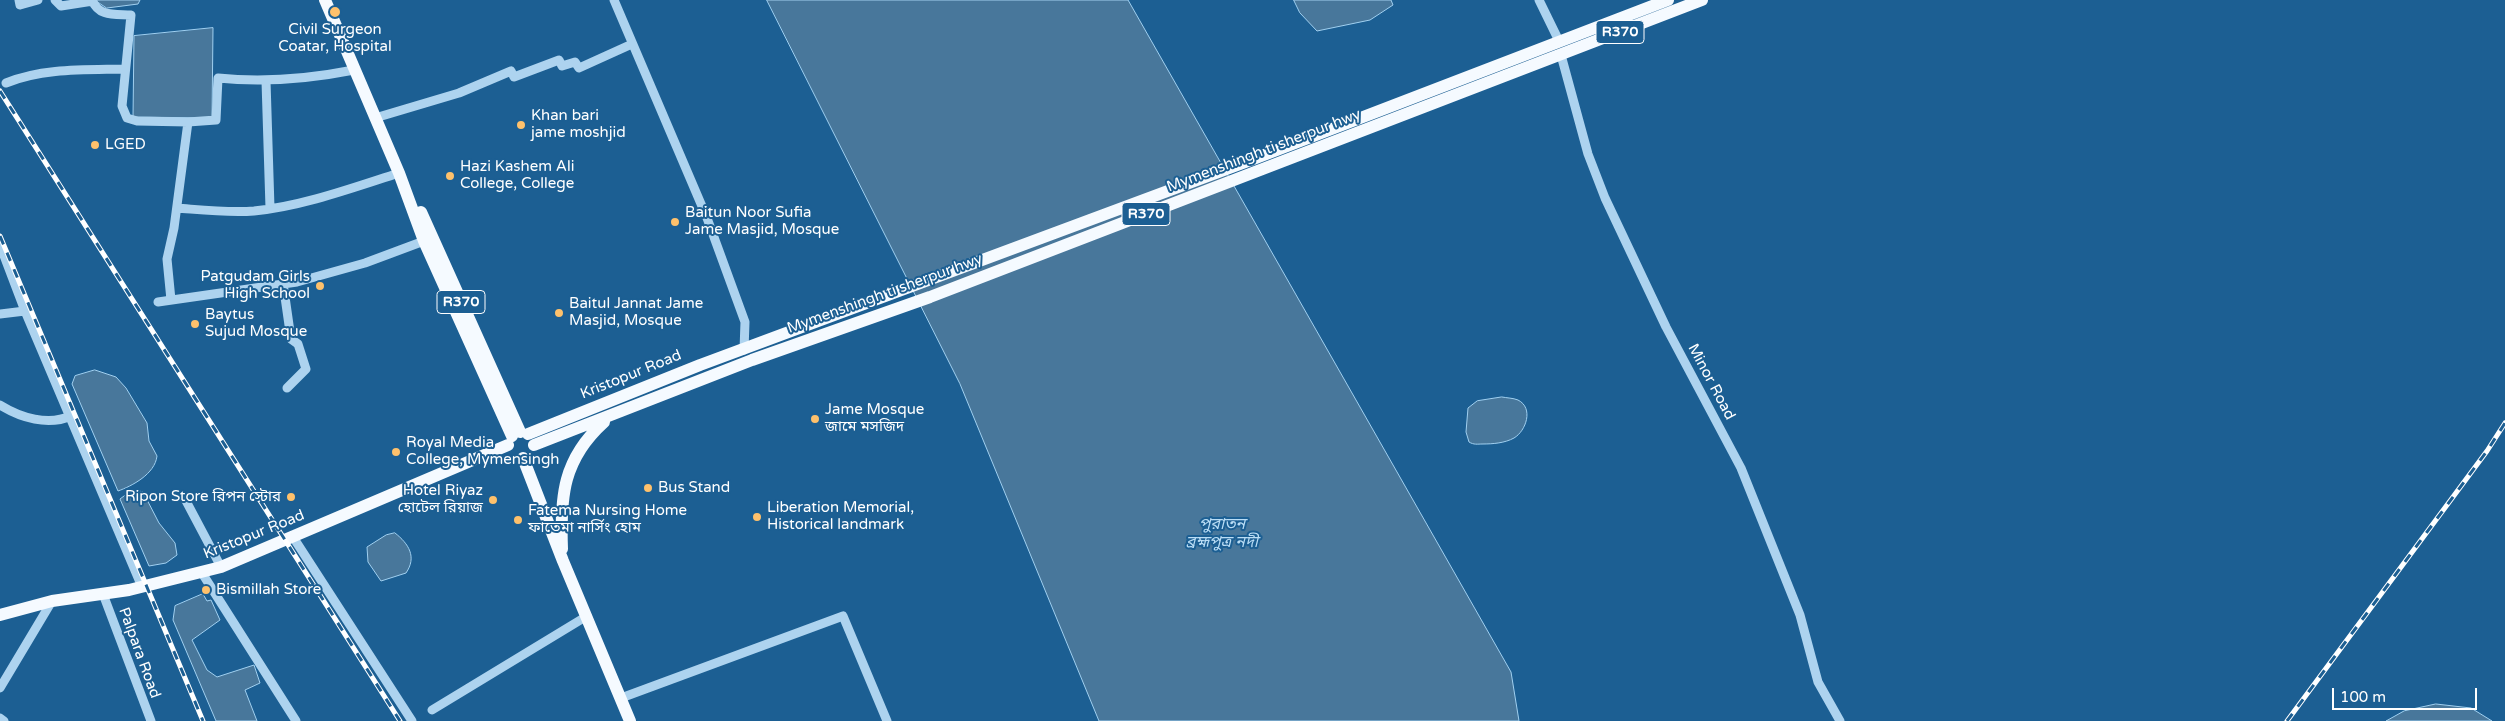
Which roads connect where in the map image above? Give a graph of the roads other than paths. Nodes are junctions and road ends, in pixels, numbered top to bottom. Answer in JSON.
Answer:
{"nodes":[{"id":1,"x":19,"y":0,"type":"edge"},
{"id":2,"x":38,"y":0,"type":"edge"},
{"id":3,"x":55,"y":0,"type":"edge"},
{"id":4,"x":325,"y":0,"type":"edge"},
{"id":5,"x":614,"y":0,"type":"edge"},
{"id":6,"x":1539,"y":0,"type":"edge"},
{"id":7,"x":1668,"y":0,"type":"edge"},
{"id":8,"x":1702,"y":0,"type":"edge"},
{"id":9,"x":93,"y":1,"type":"edge"},
{"id":10,"x":1559,"y":41,"type":"junction"},
{"id":11,"x":632,"y":44,"type":"junction"},
{"id":12,"x":1561,"y":55,"type":"junction"},
{"id":13,"x":1537,"y":58,"type":"junction"},
{"id":14,"x":126,"y":70,"type":"junction"},
{"id":15,"x":354,"y":70,"type":"junction"},
{"id":16,"x":266,"y":81,"type":"junction"},
{"id":17,"x":6,"y":83,"type":"dead end"},
{"id":18,"x":375,"y":118,"type":"junction"},
{"id":19,"x":188,"y":122,"type":"junction"},
{"id":20,"x":399,"y":174,"type":"junction"},
{"id":21,"x":177,"y":208,"type":"junction"},
{"id":22,"x":270,"y":208,"type":"junction"},
{"id":23,"x":424,"y":241,"type":"junction"},
{"id":24,"x":0,"y":245,"type":"edge"},
{"id":25,"x":283,"y":284,"type":"junction"},
{"id":26,"x":171,"y":300,"type":"junction"},
{"id":27,"x":158,"y":302,"type":"dead end"},
{"id":28,"x":25,"y":311,"type":"junction"},
{"id":29,"x":0,"y":314,"type":"edge"},
{"id":30,"x":748,"y":353,"type":"junction"},
{"id":31,"x":287,"y":388,"type":"dead end"},
{"id":32,"x":0,"y":405,"type":"edge"},
{"id":33,"x":71,"y":416,"type":"junction"},
{"id":34,"x":610,"y":416,"type":"junction"},
{"id":35,"x":520,"y":438,"type":"junction"},
{"id":36,"x":523,"y":458,"type":"junction"},
{"id":37,"x":185,"y":499,"type":"dead end"},
{"id":38,"x":293,"y":537,"type":"junction"},
{"id":39,"x":563,"y":561,"type":"junction"},
{"id":40,"x":220,"y":567,"type":"junction"},
{"id":41,"x":202,"y":573,"type":"junction"},
{"id":42,"x":142,"y":587,"type":"junction"},
{"id":43,"x":103,"y":594,"type":"junction"},
{"id":44,"x":52,"y":601,"type":"junction"},
{"id":45,"x":0,"y":615,"type":"edge"},
{"id":46,"x":587,"y":616,"type":"junction"},
{"id":47,"x":0,"y":688,"type":"edge"},
{"id":48,"x":621,"y":698,"type":"junction"},
{"id":49,"x":432,"y":710,"type":"dead end"},
{"id":50,"x":0,"y":718,"type":"edge"},
{"id":51,"x":4,"y":721,"type":"edge"},
{"id":52,"x":151,"y":721,"type":"edge"},
{"id":53,"x":296,"y":721,"type":"edge"},
{"id":54,"x":412,"y":721,"type":"edge"},
{"id":55,"x":630,"y":721,"type":"edge"},
{"id":56,"x":887,"y":721,"type":"edge"},
{"id":57,"x":1840,"y":721,"type":"edge"}],
"edges":[{"from":1,"to":2,"type":"street"},
{"from":3,"to":9,"type":"street"},
{"from":4,"to":15,"type":"main road","number":"R370"},
{"from":5,"to":11,"type":"street"},
{"from":6,"to":10,"type":"street"},
{"from":7,"to":10,"type":"main road","name":"Mymenshingh ti sherpur hwy","number":"R370"},
{"from":8,"to":12,"type":"main road","name":"Mymenshingh ti sherpur hwy","number":"R370"},
{"from":9,"to":14,"type":"street"},
{"from":10,"to":13,"type":"main road","name":"Mymenshingh ti sherpur hwy","number":"R370"},
{"from":11,"to":18,"type":"street"},
{"from":11,"to":30,"type":"street"},
{"from":12,"to":13,"type":"main road","name":"Mymenshingh ti sherpur hwy","number":"R370"},
{"from":12,"to":57,"type":"street","name":"Minor Road"},
{"from":13,"to":30,"type":"main road","name":"Mymenshingh ti sherpur hwy"},
{"from":14,"to":17,"type":"street"},
{"from":14,"to":19,"type":"street"},
{"from":15,"to":16,"type":"street"},
{"from":15,"to":18,"type":"main road","number":"R370"},
{"from":16,"to":19,"type":"street"},
{"from":16,"to":22,"type":"street"},
{"from":18,"to":20,"type":"main road","number":"R370"},
{"from":19,"to":21,"type":"street"},
{"from":20,"to":22,"type":"street"},
{"from":20,"to":23,"type":"main road","number":"R370"},
{"from":20,"to":35,"type":"main road","number":"R370"},
{"from":21,"to":22,"type":"street"},
{"from":21,"to":26,"type":"street"},
{"from":23,"to":25,"type":"street"},
{"from":23,"to":35,"type":"main road","number":"R370"},
{"from":24,"to":28,"type":"street"},
{"from":25,"to":26,"type":"street"},
{"from":25,"to":31,"type":"street"},
{"from":26,"to":27,"type":"street"},
{"from":28,"to":29,"type":"street"},
{"from":28,"to":33,"type":"street"},
{"from":30,"to":34,"type":"main road","name":"Kristopur Road"},
{"from":30,"to":35,"type":"main road","name":"Kristopur Road"},
{"from":32,"to":33,"type":"street"},
{"from":33,"to":42,"type":"street"},
{"from":34,"to":35,"type":"main road","name":"Kristopur Road"},
{"from":34,"to":39,"type":"main road"},
{"from":35,"to":36,"type":"main road"},
{"from":35,"to":36,"type":"main road"},
{"from":35,"to":38,"type":"main road","name":"Kristopur Road"},
{"from":36,"to":39,"type":"main road"},
{"from":37,"to":40,"type":"street"},
{"from":38,"to":40,"type":"main road","name":"Kristopur Road"},
{"from":38,"to":54,"type":"street"},
{"from":39,"to":46,"type":"main road"},
{"from":40,"to":41,"type":"main road","name":"Kristopur Road"},
{"from":41,"to":42,"type":"main road","name":"Kristopur Road"},
{"from":41,"to":53,"type":"street"},
{"from":42,"to":43,"type":"main road","name":"Kristopur Road"},
{"from":43,"to":44,"type":"main road","name":"Kristopur Road"},
{"from":43,"to":52,"type":"street","name":"Palpara Road"},
{"from":44,"to":45,"type":"main road","name":"Kristopur Road"},
{"from":44,"to":47,"type":"street"},
{"from":46,"to":48,"type":"main road"},
{"from":46,"to":49,"type":"street"},
{"from":48,"to":55,"type":"main road"},
{"from":48,"to":56,"type":"street"},
{"from":50,"to":51,"type":"street"}]}
